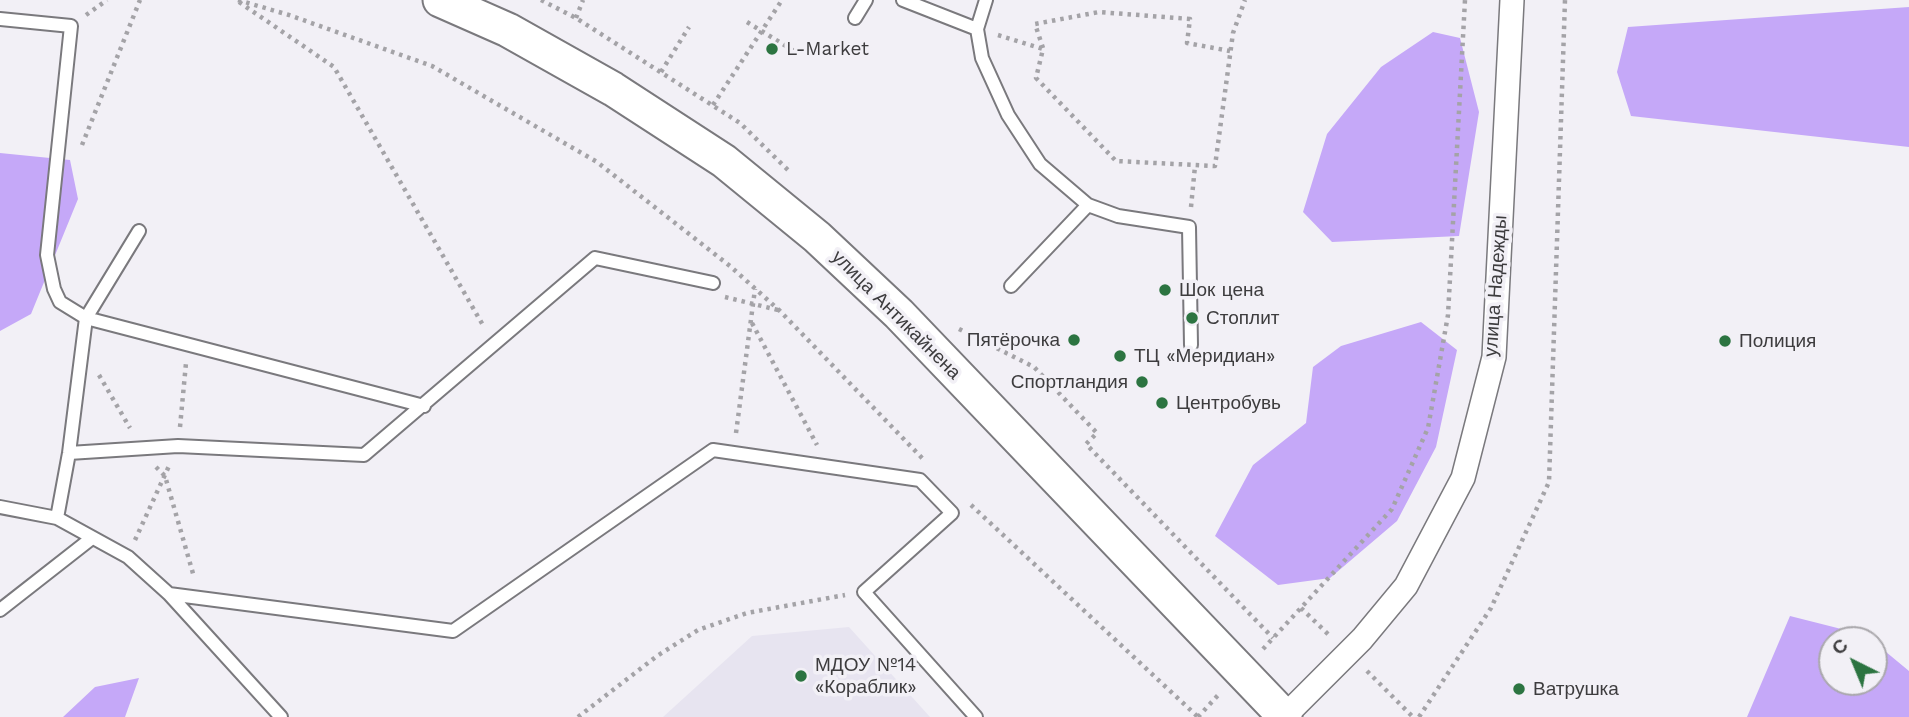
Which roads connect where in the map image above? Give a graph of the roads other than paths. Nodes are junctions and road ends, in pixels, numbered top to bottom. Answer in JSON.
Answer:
{"nodes":[{"id":1,"x":440,"y":0,"type":"edge"},
{"id":2,"x":866,"y":0,"type":"edge"},
{"id":3,"x":903,"y":0,"type":"edge"},
{"id":4,"x":986,"y":0,"type":"edge"},
{"id":5,"x":1512,"y":0,"type":"edge"},
{"id":6,"x":855,"y":18,"type":"dead end"},
{"id":7,"x":0,"y":19,"type":"edge"},
{"id":8,"x":977,"y":29,"type":"junction"},
{"id":9,"x":1088,"y":205,"type":"junction"},
{"id":10,"x":139,"y":231,"type":"dead end"},
{"id":11,"x":1011,"y":286,"type":"dead end"},
{"id":12,"x":714,"y":289,"type":"road end"},
{"id":13,"x":86,"y":318,"type":"junction"},
{"id":14,"x":1191,"y":345,"type":"dead end"},
{"id":15,"x":424,"y":406,"type":"junction"},
{"id":16,"x":69,"y":453,"type":"junction"},
{"id":17,"x":0,"y":507,"type":"edge"},
{"id":18,"x":57,"y":518,"type":"junction"},
{"id":19,"x":92,"y":538,"type":"junction"},
{"id":20,"x":169,"y":594,"type":"junction"},
{"id":21,"x":0,"y":610,"type":"edge"},
{"id":22,"x":282,"y":717,"type":"edge"},
{"id":23,"x":976,"y":717,"type":"edge"},
{"id":24,"x":1284,"y":717,"type":"edge"}],
"edges":[{"from":1,"to":24,"type":"main road","name":"улица Антикайнена"},
{"from":2,"to":6,"type":"lane"},
{"from":3,"to":8,"type":"lane"},
{"from":4,"to":8,"type":"lane"},
{"from":5,"to":24,"type":"street","name":"улица Надежды"},
{"from":7,"to":13,"type":"lane"},
{"from":8,"to":9,"type":"lane"},
{"from":9,"to":11,"type":"lane"},
{"from":9,"to":14,"type":"lane"},
{"from":10,"to":13,"type":"lane"},
{"from":12,"to":15,"type":"lane"},
{"from":13,"to":15,"type":"lane"},
{"from":13,"to":16,"type":"lane"},
{"from":15,"to":16,"type":"lane"},
{"from":16,"to":18,"type":"lane"},
{"from":17,"to":18,"type":"lane"},
{"from":18,"to":19,"type":"lane"},
{"from":19,"to":20,"type":"lane"},
{"from":19,"to":21,"type":"lane"},
{"from":20,"to":22,"type":"lane"},
{"from":20,"to":23,"type":"lane"}]}
